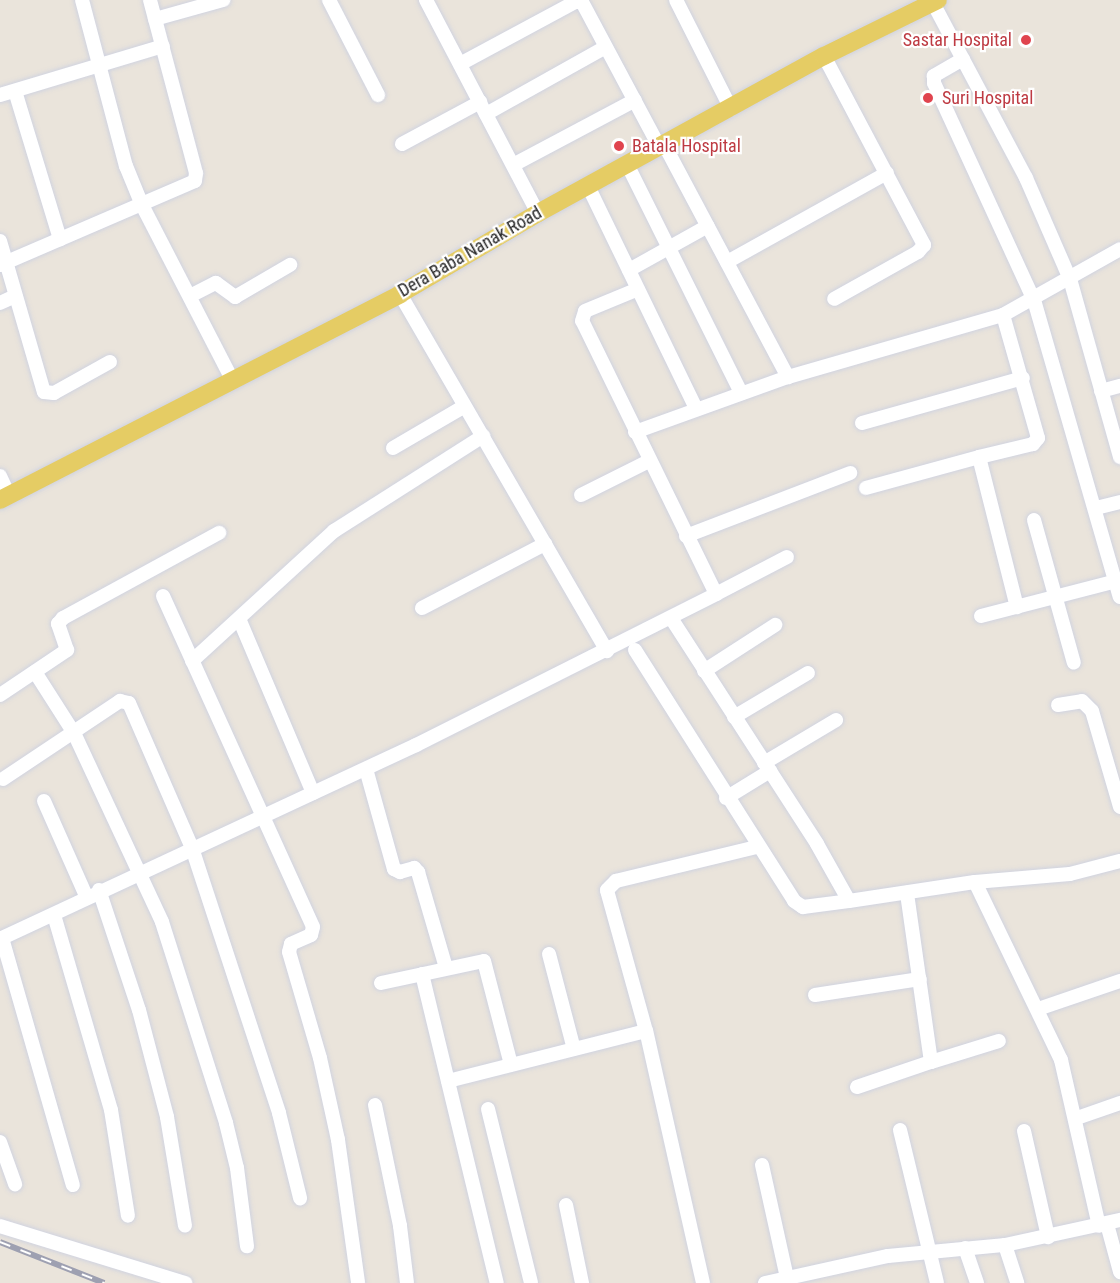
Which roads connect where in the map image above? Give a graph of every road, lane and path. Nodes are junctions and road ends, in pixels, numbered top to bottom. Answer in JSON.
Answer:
{"nodes":[{"id":1,"x":82,"y":0,"type":"edge"},
{"id":2,"x":150,"y":0,"type":"edge"},
{"id":3,"x":223,"y":0,"type":"edge"},
{"id":4,"x":329,"y":0,"type":"edge"},
{"id":5,"x":426,"y":0,"type":"edge"},
{"id":6,"x":676,"y":0,"type":"edge"},
{"id":7,"x":936,"y":1,"type":"edge"},
{"id":8,"x":155,"y":19,"type":"junction"},
{"id":9,"x":162,"y":46,"type":"junction"},
{"id":10,"x":606,"y":47,"type":"junction"},
{"id":11,"x":824,"y":56,"type":"junction"},
{"id":12,"x":963,"y":59,"type":"junction"},
{"id":13,"x":460,"y":64,"type":"junction"},
{"id":14,"x":97,"y":66,"type":"junction"},
{"id":15,"x":15,"y":91,"type":"junction"},
{"id":16,"x":0,"y":95,"type":"edge"},
{"id":17,"x":378,"y":95,"type":"dead end"},
{"id":18,"x":635,"y":100,"type":"junction"},
{"id":19,"x":483,"y":108,"type":"junction"},
{"id":20,"x":731,"y":109,"type":"junction"},
{"id":21,"x":402,"y":144,"type":"dead end"},
{"id":22,"x":663,"y":147,"type":"junction"},
{"id":23,"x":513,"y":165,"type":"junction"},
{"id":24,"x":628,"y":166,"type":"junction"},
{"id":25,"x":887,"y":174,"type":"junction"},
{"id":26,"x":588,"y":186,"type":"junction"},
{"id":27,"x":142,"y":205,"type":"junction"},
{"id":28,"x":538,"y":213,"type":"junction"},
{"id":29,"x":708,"y":226,"type":"junction"},
{"id":30,"x":60,"y":239,"type":"junction"},
{"id":31,"x":0,"y":241,"type":"edge"},
{"id":32,"x":669,"y":248,"type":"junction"},
{"id":33,"x":1120,"y":249,"type":"edge"},
{"id":34,"x":727,"y":262,"type":"junction"},
{"id":35,"x":3,"y":264,"type":"edge"},
{"id":36,"x":290,"y":265,"type":"dead end"},
{"id":37,"x":629,"y":270,"type":"junction"},
{"id":38,"x":1070,"y":279,"type":"junction"},
{"id":39,"x":638,"y":290,"type":"junction"},
{"id":40,"x":400,"y":294,"type":"junction"},
{"id":41,"x":15,"y":296,"type":"junction"},
{"id":42,"x":190,"y":296,"type":"junction"},
{"id":43,"x":834,"y":299,"type":"dead end"},
{"id":44,"x":1034,"y":300,"type":"junction"},
{"id":45,"x":0,"y":303,"type":"edge"},
{"id":46,"x":1003,"y":315,"type":"junction"},
{"id":47,"x":110,"y":362,"type":"dead end"},
{"id":48,"x":788,"y":377,"type":"junction"},
{"id":49,"x":1023,"y":378,"type":"junction"},
{"id":50,"x":232,"y":379,"type":"junction"},
{"id":51,"x":1120,"y":386,"type":"edge"},
{"id":52,"x":1101,"y":391,"type":"junction"},
{"id":53,"x":741,"y":393,"type":"junction"},
{"id":54,"x":465,"y":406,"type":"junction"},
{"id":55,"x":696,"y":408,"type":"junction"},
{"id":56,"x":862,"y":423,"type":"dead end"},
{"id":57,"x":634,"y":432,"type":"junction"},
{"id":58,"x":483,"y":436,"type":"junction"},
{"id":59,"x":393,"y":447,"type":"dead end"},
{"id":60,"x":979,"y":457,"type":"junction"},
{"id":61,"x":1120,"y":457,"type":"edge"},
{"id":62,"x":649,"y":461,"type":"junction"},
{"id":63,"x":850,"y":473,"type":"dead end"},
{"id":64,"x":0,"y":476,"type":"edge"},
{"id":65,"x":866,"y":488,"type":"dead end"},
{"id":66,"x":581,"y":495,"type":"dead end"},
{"id":67,"x":4,"y":497,"type":"edge"},
{"id":68,"x":1120,"y":502,"type":"edge"},
{"id":69,"x":1096,"y":508,"type":"junction"},
{"id":70,"x":1034,"y":520,"type":"dead end"},
{"id":71,"x":219,"y":533,"type":"dead end"},
{"id":72,"x":687,"y":536,"type":"junction"},
{"id":73,"x":545,"y":544,"type":"junction"},
{"id":74,"x":787,"y":557,"type":"dead end"},
{"id":75,"x":1116,"y":574,"type":"edge"},
{"id":76,"x":716,"y":594,"type":"junction"},
{"id":77,"x":163,"y":596,"type":"dead end"},
{"id":78,"x":1055,"y":597,"type":"junction"},
{"id":79,"x":1120,"y":597,"type":"edge"},
{"id":80,"x":1017,"y":607,"type":"junction"},
{"id":81,"x":422,"y":608,"type":"dead end"},
{"id":82,"x":981,"y":616,"type":"dead end"},
{"id":83,"x":671,"y":618,"type":"junction"},
{"id":84,"x":240,"y":621,"type":"junction"},
{"id":85,"x":775,"y":625,"type":"dead end"},
{"id":86,"x":634,"y":650,"type":"dead end"},
{"id":87,"x":606,"y":651,"type":"junction"},
{"id":88,"x":192,"y":661,"type":"junction"},
{"id":89,"x":1074,"y":663,"type":"dead end"},
{"id":90,"x":704,"y":671,"type":"junction"},
{"id":91,"x":35,"y":672,"type":"junction"},
{"id":92,"x":807,"y":673,"type":"dead end"},
{"id":93,"x":0,"y":695,"type":"edge"},
{"id":94,"x":1058,"y":705,"type":"dead end"},
{"id":95,"x":734,"y":717,"type":"junction"},
{"id":96,"x":836,"y":720,"type":"dead end"},
{"id":97,"x":74,"y":733,"type":"junction"},
{"id":98,"x":767,"y":767,"type":"junction"},
{"id":99,"x":366,"y":769,"type":"junction"},
{"id":100,"x":3,"y":779,"type":"dead end"},
{"id":101,"x":313,"y":794,"type":"junction"},
{"id":102,"x":726,"y":798,"type":"junction"},
{"id":103,"x":44,"y":801,"type":"dead end"},
{"id":104,"x":1120,"y":807,"type":"edge"},
{"id":105,"x":263,"y":817,"type":"junction"},
{"id":106,"x":757,"y":847,"type":"junction"},
{"id":107,"x":192,"y":848,"type":"junction"},
{"id":108,"x":1120,"y":861,"type":"edge"},
{"id":109,"x":141,"y":872,"type":"junction"},
{"id":110,"x":975,"y":882,"type":"junction"},
{"id":111,"x":99,"y":890,"type":"junction"},
{"id":112,"x":907,"y":893,"type":"junction"},
{"id":113,"x":87,"y":898,"type":"junction"},
{"id":114,"x":849,"y":901,"type":"junction"},
{"id":115,"x":54,"y":915,"type":"junction"},
{"id":116,"x":1,"y":939,"type":"edge"},
{"id":117,"x":549,"y":954,"type":"dead end"},
{"id":118,"x":446,"y":968,"type":"junction"},
{"id":119,"x":422,"y":974,"type":"junction"},
{"id":120,"x":920,"y":979,"type":"junction"},
{"id":121,"x":1120,"y":981,"type":"edge"},
{"id":122,"x":381,"y":983,"type":"dead end"},
{"id":123,"x":815,"y":995,"type":"dead end"},
{"id":124,"x":1038,"y":1009,"type":"junction"},
{"id":125,"x":646,"y":1031,"type":"junction"},
{"id":126,"x":999,"y":1041,"type":"dead end"},
{"id":127,"x":574,"y":1049,"type":"junction"},
{"id":128,"x":932,"y":1062,"type":"junction"},
{"id":129,"x":511,"y":1065,"type":"junction"},
{"id":130,"x":448,"y":1081,"type":"junction"},
{"id":131,"x":857,"y":1087,"type":"dead end"},
{"id":132,"x":1120,"y":1103,"type":"edge"},
{"id":133,"x":375,"y":1105,"type":"dead end"},
{"id":134,"x":488,"y":1109,"type":"dead end"},
{"id":135,"x":1077,"y":1118,"type":"junction"},
{"id":136,"x":900,"y":1130,"type":"dead end"},
{"id":137,"x":1024,"y":1131,"type":"dead end"},
{"id":138,"x":0,"y":1142,"type":"edge"},
{"id":139,"x":762,"y":1165,"type":"dead end"},
{"id":140,"x":15,"y":1184,"type":"dead end"},
{"id":141,"x":74,"y":1185,"type":"dead end"},
{"id":142,"x":300,"y":1198,"type":"dead end"},
{"id":143,"x":566,"y":1205,"type":"dead end"},
{"id":144,"x":128,"y":1216,"type":"dead end"},
{"id":145,"x":1109,"y":1223,"type":"edge"},
{"id":146,"x":0,"y":1226,"type":"edge"},
{"id":147,"x":185,"y":1226,"type":"dead end"},
{"id":148,"x":1048,"y":1237,"type":"junction"},
{"id":149,"x":1005,"y":1245,"type":"junction"},
{"id":150,"x":247,"y":1246,"type":"dead end"},
{"id":151,"x":965,"y":1248,"type":"junction"},
{"id":152,"x":930,"y":1250,"type":"junction"},
{"id":153,"x":1120,"y":1272,"type":"edge"},
{"id":154,"x":794,"y":1279,"type":"edge"},
{"id":155,"x":185,"y":1283,"type":"edge"},
{"id":156,"x":358,"y":1283,"type":"edge"},
{"id":157,"x":407,"y":1283,"type":"edge"},
{"id":158,"x":497,"y":1283,"type":"edge"},
{"id":159,"x":531,"y":1283,"type":"edge"},
{"id":160,"x":582,"y":1283,"type":"edge"},
{"id":161,"x":703,"y":1283,"type":"edge"},
{"id":162,"x":765,"y":1283,"type":"edge"},
{"id":163,"x":938,"y":1283,"type":"edge"},
{"id":164,"x":977,"y":1283,"type":"edge"},
{"id":165,"x":1017,"y":1283,"type":"edge"}],
"edges":[{"from":1,"to":14,"type":"street"},
{"from":2,"to":8,"type":"street"},
{"from":3,"to":8,"type":"street"},
{"from":4,"to":17,"type":"street"},
{"from":5,"to":13,"type":"street"},
{"from":6,"to":20,"type":"street"},
{"from":7,"to":11,"type":"main road","name":"Dera Baba Nanak Road"},
{"from":7,"to":12,"type":"street"},
{"from":8,"to":9,"type":"street"},
{"from":9,"to":14,"type":"street"},
{"from":9,"to":27,"type":"street"},
{"from":10,"to":13,"type":"street"},
{"from":10,"to":18,"type":"street"},
{"from":10,"to":19,"type":"street"},
{"from":11,"to":20,"type":"main road","name":"Dera Baba Nanak Road"},
{"from":11,"to":25,"type":"street"},
{"from":12,"to":38,"type":"street"},
{"from":12,"to":44,"type":"street"},
{"from":13,"to":19,"type":"street"},
{"from":14,"to":15,"type":"street"},
{"from":14,"to":27,"type":"street"},
{"from":15,"to":16,"type":"street"},
{"from":15,"to":30,"type":"street"},
{"from":18,"to":22,"type":"street"},
{"from":18,"to":23,"type":"street"},
{"from":19,"to":21,"type":"street"},
{"from":19,"to":23,"type":"street"},
{"from":20,"to":22,"type":"main road","name":"Dera Baba Nanak Road"},
{"from":22,"to":24,"type":"main road","name":"Dera Baba Nanak Road"},
{"from":22,"to":29,"type":"street"},
{"from":23,"to":28,"type":"street"},
{"from":24,"to":26,"type":"main road","name":"Dera Baba Nanak Road"},
{"from":24,"to":32,"type":"street"},
{"from":25,"to":34,"type":"street"},
{"from":25,"to":43,"type":"street"},
{"from":26,"to":28,"type":"main road","name":"Dera Baba Nanak Road"},
{"from":26,"to":37,"type":"street"},
{"from":27,"to":30,"type":"street"},
{"from":27,"to":42,"type":"street"},
{"from":28,"to":40,"type":"main road","name":"Dera Baba Nanak Road"},
{"from":29,"to":32,"type":"street"},
{"from":29,"to":34,"type":"street"},
{"from":30,"to":35,"type":"street"},
{"from":31,"to":35,"type":"street"},
{"from":32,"to":37,"type":"street"},
{"from":32,"to":53,"type":"street"},
{"from":33,"to":38,"type":"street"},
{"from":34,"to":48,"type":"street"},
{"from":35,"to":41,"type":"street"},
{"from":36,"to":42,"type":"street"},
{"from":37,"to":39,"type":"street"},
{"from":38,"to":44,"type":"street"},
{"from":38,"to":52,"type":"street"},
{"from":39,"to":55,"type":"street"},
{"from":39,"to":57,"type":"street"},
{"from":40,"to":50,"type":"main road","name":"Dera Baba Nanak Road"},
{"from":40,"to":54,"type":"street"},
{"from":41,"to":45,"type":"street"},
{"from":41,"to":47,"type":"street"},
{"from":42,"to":50,"type":"street"},
{"from":44,"to":46,"type":"street"},
{"from":44,"to":69,"type":"street"},
{"from":46,"to":48,"type":"street"},
{"from":46,"to":49,"type":"street"},
{"from":48,"to":53,"type":"street"},
{"from":49,"to":56,"type":"street"},
{"from":49,"to":60,"type":"street"},
{"from":50,"to":67,"type":"main road","name":"Dera Baba Nanak Road"},
{"from":51,"to":52,"type":"street"},
{"from":52,"to":61,"type":"street"},
{"from":53,"to":55,"type":"street"},
{"from":54,"to":58,"type":"street"},
{"from":54,"to":59,"type":"street"},
{"from":55,"to":57,"type":"street"},
{"from":57,"to":62,"type":"street"},
{"from":58,"to":73,"type":"street"},
{"from":58,"to":84,"type":"street"},
{"from":60,"to":65,"type":"street"},
{"from":60,"to":80,"type":"street"},
{"from":62,"to":66,"type":"street"},
{"from":62,"to":72,"type":"street"},
{"from":63,"to":72,"type":"street"},
{"from":64,"to":67,"type":"street"},
{"from":68,"to":69,"type":"street"},
{"from":69,"to":75,"type":"street"},
{"from":70,"to":78,"type":"street"},
{"from":71,"to":91,"type":"street"},
{"from":72,"to":76,"type":"street"},
{"from":73,"to":81,"type":"street"},
{"from":73,"to":87,"type":"street"},
{"from":74,"to":76,"type":"street"},
{"from":75,"to":78,"type":"street"},
{"from":75,"to":79,"type":"street"},
{"from":76,"to":83,"type":"street"},
{"from":77,"to":88,"type":"street"},
{"from":78,"to":80,"type":"street"},
{"from":78,"to":89,"type":"street"},
{"from":80,"to":82,"type":"street"},
{"from":83,"to":87,"type":"street"},
{"from":83,"to":90,"type":"street"},
{"from":84,"to":88,"type":"street"},
{"from":84,"to":101,"type":"street"},
{"from":85,"to":90,"type":"street"},
{"from":86,"to":102,"type":"street"},
{"from":87,"to":99,"type":"street"},
{"from":88,"to":105,"type":"street"},
{"from":90,"to":95,"type":"street"},
{"from":91,"to":93,"type":"street"},
{"from":91,"to":97,"type":"street"},
{"from":92,"to":95,"type":"street"},
{"from":94,"to":104,"type":"street"},
{"from":95,"to":98,"type":"street"},
{"from":96,"to":98,"type":"street"},
{"from":97,"to":100,"type":"street"},
{"from":97,"to":107,"type":"street"},
{"from":97,"to":109,"type":"street"},
{"from":98,"to":102,"type":"street"},
{"from":98,"to":114,"type":"street"},
{"from":99,"to":101,"type":"street"},
{"from":99,"to":118,"type":"street"},
{"from":101,"to":105,"type":"street"},
{"from":102,"to":106,"type":"street"},
{"from":103,"to":113,"type":"street"},
{"from":105,"to":107,"type":"street"},
{"from":105,"to":156,"type":"street"},
{"from":106,"to":114,"type":"street"},
{"from":106,"to":125,"type":"street"},
{"from":107,"to":109,"type":"street"},
{"from":107,"to":142,"type":"street"},
{"from":108,"to":110,"type":"street"},
{"from":109,"to":111,"type":"street"},
{"from":109,"to":150,"type":"street"},
{"from":110,"to":112,"type":"street"},
{"from":110,"to":124,"type":"street"},
{"from":111,"to":113,"type":"street"},
{"from":111,"to":147,"type":"street"},
{"from":112,"to":114,"type":"street"},
{"from":112,"to":120,"type":"street"},
{"from":113,"to":115,"type":"street"},
{"from":115,"to":116,"type":"street"},
{"from":115,"to":144,"type":"street"},
{"from":116,"to":141,"type":"street"},
{"from":117,"to":127,"type":"street"},
{"from":118,"to":119,"type":"street"},
{"from":118,"to":129,"type":"street"},
{"from":119,"to":122,"type":"street"},
{"from":119,"to":130,"type":"street"},
{"from":120,"to":123,"type":"street"},
{"from":120,"to":128,"type":"street"},
{"from":121,"to":124,"type":"street"},
{"from":124,"to":135,"type":"street"},
{"from":125,"to":127,"type":"street"},
{"from":125,"to":161,"type":"street"},
{"from":126,"to":128,"type":"street"},
{"from":127,"to":129,"type":"street"},
{"from":128,"to":131,"type":"street"},
{"from":129,"to":130,"type":"street"},
{"from":130,"to":158,"type":"street"},
{"from":132,"to":135,"type":"street"},
{"from":133,"to":157,"type":"street"},
{"from":134,"to":159,"type":"street"},
{"from":135,"to":145,"type":"street"},
{"from":136,"to":152,"type":"street"},
{"from":137,"to":148,"type":"street"},
{"from":138,"to":140,"type":"street"},
{"from":139,"to":154,"type":"street"},
{"from":143,"to":160,"type":"street"},
{"from":145,"to":148,"type":"street"},
{"from":145,"to":153,"type":"street"},
{"from":146,"to":155,"type":"street"},
{"from":148,"to":149,"type":"street"},
{"from":149,"to":151,"type":"street"},
{"from":149,"to":165,"type":"street"},
{"from":151,"to":152,"type":"street"},
{"from":151,"to":164,"type":"street"},
{"from":152,"to":154,"type":"street"},
{"from":152,"to":163,"type":"street"},
{"from":154,"to":162,"type":"street"}]}
